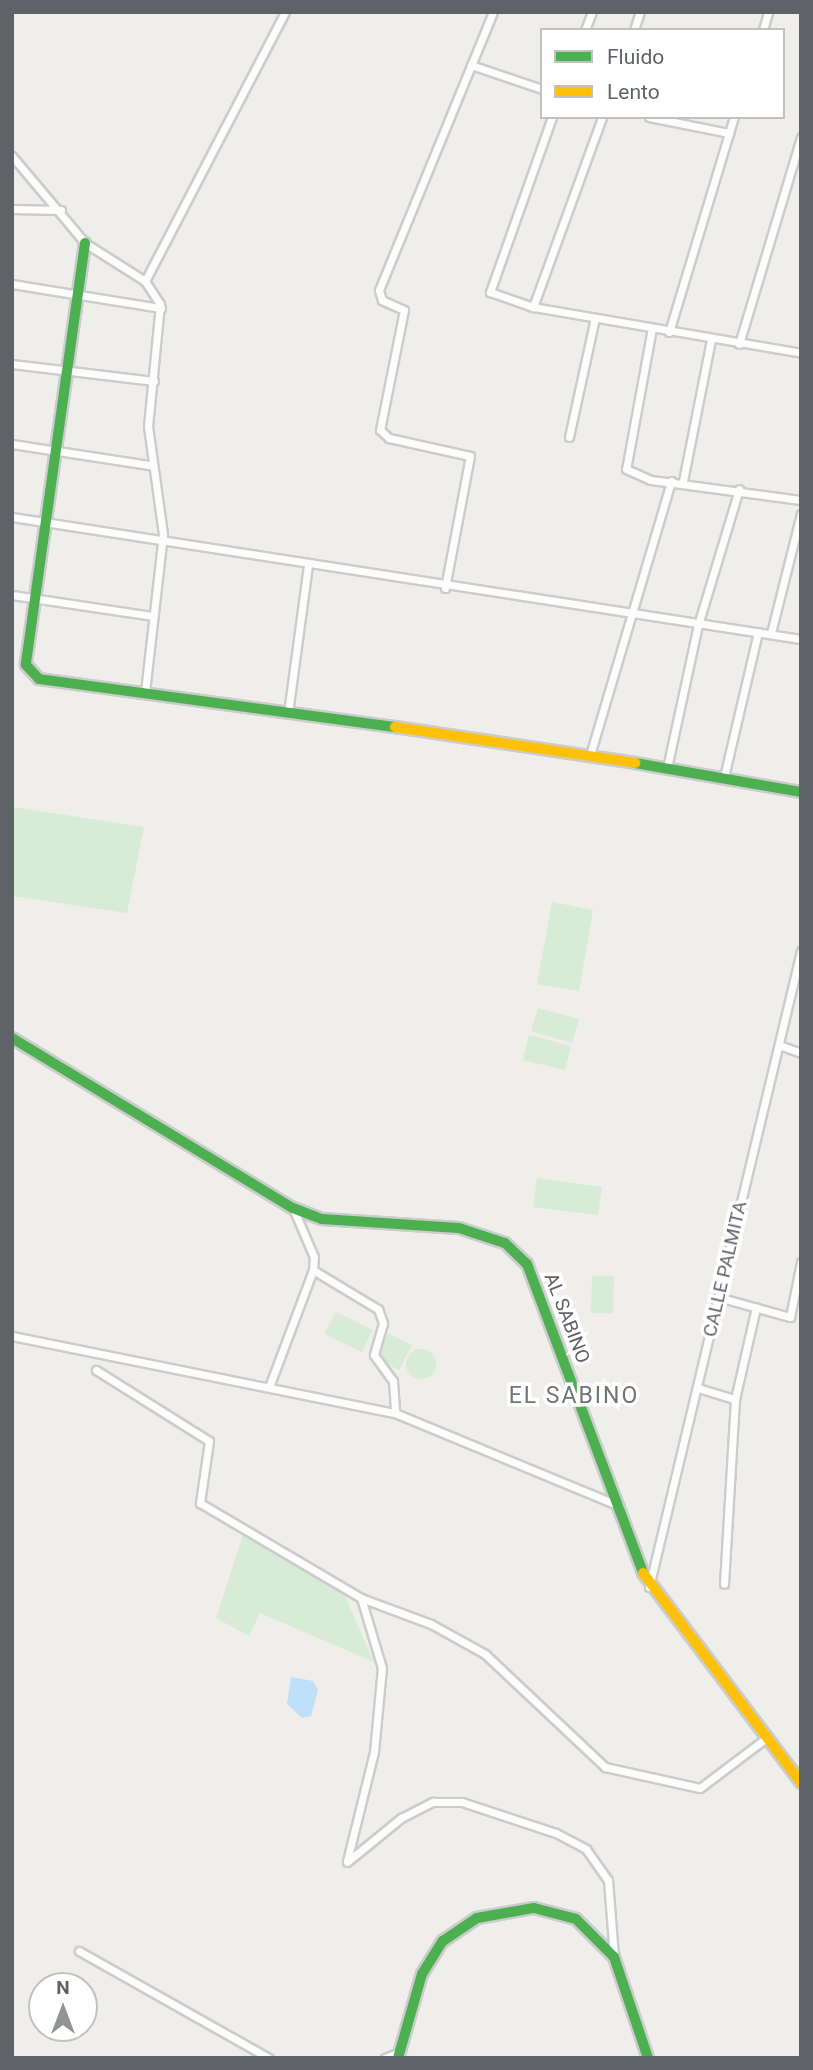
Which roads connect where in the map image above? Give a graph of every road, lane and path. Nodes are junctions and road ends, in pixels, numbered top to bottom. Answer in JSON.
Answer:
{"nodes":[{"id":1,"x":285,"y":12,"type":"edge"},
{"id":2,"x":493,"y":12,"type":"edge"},
{"id":3,"x":471,"y":65,"type":"junction"},
{"id":4,"x":540,"y":88,"type":"edge"},
{"id":5,"x":551,"y":119,"type":"edge"},
{"id":6,"x":601,"y":119,"type":"edge"},
{"id":7,"x":659,"y":119,"type":"edge"},
{"id":8,"x":733,"y":119,"type":"edge"},
{"id":9,"x":729,"y":133,"type":"junction"},
{"id":10,"x":801,"y":138,"type":"edge"},
{"id":11,"x":12,"y":156,"type":"edge"},
{"id":12,"x":12,"y":209,"type":"edge"},
{"id":13,"x":61,"y":210,"type":"junction"},
{"id":14,"x":85,"y":243,"type":"junction"},
{"id":15,"x":145,"y":281,"type":"junction"},
{"id":16,"x":12,"y":284,"type":"edge"},
{"id":17,"x":79,"y":295,"type":"junction"},
{"id":18,"x":533,"y":307,"type":"junction"},
{"id":19,"x":161,"y":308,"type":"junction"},
{"id":20,"x":595,"y":318,"type":"junction"},
{"id":21,"x":652,"y":328,"type":"junction"},
{"id":22,"x":669,"y":332,"type":"junction"},
{"id":23,"x":711,"y":339,"type":"junction"},
{"id":24,"x":739,"y":344,"type":"junction"},
{"id":25,"x":801,"y":353,"type":"edge"},
{"id":26,"x":12,"y":365,"type":"edge"},
{"id":27,"x":68,"y":371,"type":"junction"},
{"id":28,"x":154,"y":381,"type":"junction"},
{"id":29,"x":569,"y":437,"type":"dead end"},
{"id":30,"x":12,"y":444,"type":"edge"},
{"id":31,"x":57,"y":451,"type":"junction"},
{"id":32,"x":150,"y":465,"type":"junction"},
{"id":33,"x":671,"y":481,"type":"junction"},
{"id":34,"x":683,"y":481,"type":"junction"},
{"id":35,"x":739,"y":489,"type":"junction"},
{"id":36,"x":801,"y":500,"type":"edge"},
{"id":37,"x":801,"y":514,"type":"edge"},
{"id":38,"x":12,"y":517,"type":"edge"},
{"id":39,"x":45,"y":524,"type":"junction"},
{"id":40,"x":162,"y":541,"type":"junction"},
{"id":41,"x":308,"y":566,"type":"junction"},
{"id":42,"x":445,"y":588,"type":"junction"},
{"id":43,"x":12,"y":595,"type":"edge"},
{"id":44,"x":36,"y":598,"type":"junction"},
{"id":45,"x":635,"y":615,"type":"junction"},
{"id":46,"x":153,"y":616,"type":"junction"},
{"id":47,"x":698,"y":625,"type":"junction"},
{"id":48,"x":758,"y":632,"type":"junction"},
{"id":49,"x":771,"y":633,"type":"junction"},
{"id":50,"x":801,"y":639,"type":"edge"},
{"id":51,"x":145,"y":692,"type":"junction"},
{"id":52,"x":288,"y":713,"type":"junction"},
{"id":53,"x":590,"y":755,"type":"junction"},
{"id":54,"x":667,"y":768,"type":"junction"},
{"id":55,"x":724,"y":777,"type":"junction"},
{"id":56,"x":801,"y":792,"type":"edge"},
{"id":57,"x":801,"y":951,"type":"edge"},
{"id":58,"x":12,"y":1038,"type":"edge"},
{"id":59,"x":779,"y":1045,"type":"junction"},
{"id":60,"x":801,"y":1053,"type":"edge"},
{"id":61,"x":293,"y":1208,"type":"junction"},
{"id":62,"x":801,"y":1262,"type":"edge"},
{"id":63,"x":313,"y":1270,"type":"junction"},
{"id":64,"x":718,"y":1297,"type":"junction"},
{"id":65,"x":756,"y":1307,"type":"junction"},
{"id":66,"x":12,"y":1336,"type":"edge"},
{"id":67,"x":96,"y":1370,"type":"dead end"},
{"id":68,"x":269,"y":1387,"type":"junction"},
{"id":69,"x":698,"y":1388,"type":"junction"},
{"id":70,"x":735,"y":1399,"type":"junction"},
{"id":71,"x":395,"y":1413,"type":"junction"},
{"id":72,"x":623,"y":1507,"type":"junction"},
{"id":73,"x":724,"y":1584,"type":"dead end"},
{"id":74,"x":649,"y":1587,"type":"junction"},
{"id":75,"x":361,"y":1598,"type":"junction"},
{"id":76,"x":766,"y":1738,"type":"junction"},
{"id":77,"x":801,"y":1783,"type":"edge"},
{"id":78,"x":79,"y":1951,"type":"dead end"},
{"id":79,"x":614,"y":1957,"type":"junction"},
{"id":80,"x":399,"y":2055,"type":"edge"},
{"id":81,"x":269,"y":2058,"type":"edge"},
{"id":82,"x":385,"y":2058,"type":"edge"},
{"id":83,"x":648,"y":2058,"type":"edge"}],
"edges":[{"from":1,"to":15,"type":"street"},
{"from":2,"to":3,"type":"street"},
{"from":3,"to":4,"type":"street"},
{"from":3,"to":42,"type":"street"},
{"from":5,"to":18,"type":"street"},
{"from":6,"to":18,"type":"street"},
{"from":7,"to":9,"type":"street"},
{"from":8,"to":9,"type":"street"},
{"from":9,"to":22,"type":"street"},
{"from":10,"to":24,"type":"street"},
{"from":11,"to":13,"type":"street"},
{"from":12,"to":13,"type":"street"},
{"from":13,"to":14,"type":"street"},
{"from":14,"to":15,"type":"street"},
{"from":14,"to":17,"type":"street"},
{"from":15,"to":19,"type":"street"},
{"from":16,"to":17,"type":"street"},
{"from":17,"to":19,"type":"street"},
{"from":17,"to":27,"type":"street"},
{"from":18,"to":20,"type":"street"},
{"from":19,"to":28,"type":"street"},
{"from":20,"to":21,"type":"street"},
{"from":20,"to":29,"type":"street"},
{"from":21,"to":22,"type":"street"},
{"from":21,"to":33,"type":"street"},
{"from":22,"to":23,"type":"street"},
{"from":23,"to":24,"type":"street"},
{"from":23,"to":34,"type":"street"},
{"from":24,"to":25,"type":"street"},
{"from":26,"to":27,"type":"street"},
{"from":27,"to":28,"type":"street"},
{"from":27,"to":31,"type":"street"},
{"from":28,"to":32,"type":"street"},
{"from":30,"to":31,"type":"street"},
{"from":31,"to":32,"type":"street"},
{"from":31,"to":39,"type":"street"},
{"from":32,"to":40,"type":"street"},
{"from":33,"to":34,"type":"street"},
{"from":33,"to":45,"type":"street"},
{"from":34,"to":35,"type":"street"},
{"from":35,"to":36,"type":"street"},
{"from":35,"to":47,"type":"street"},
{"from":37,"to":49,"type":"street"},
{"from":38,"to":39,"type":"street"},
{"from":39,"to":40,"type":"street"},
{"from":39,"to":44,"type":"street"},
{"from":40,"to":41,"type":"street"},
{"from":40,"to":46,"type":"street"},
{"from":41,"to":42,"type":"street"},
{"from":41,"to":52,"type":"street"},
{"from":42,"to":45,"type":"street"},
{"from":43,"to":44,"type":"street"},
{"from":44,"to":46,"type":"street"},
{"from":44,"to":51,"type":"street"},
{"from":45,"to":47,"type":"street"},
{"from":45,"to":53,"type":"street"},
{"from":46,"to":51,"type":"street"},
{"from":47,"to":48,"type":"street"},
{"from":47,"to":54,"type":"street"},
{"from":48,"to":49,"type":"street"},
{"from":48,"to":55,"type":"street"},
{"from":49,"to":50,"type":"street"},
{"from":51,"to":52,"type":"street"},
{"from":52,"to":53,"type":"street"},
{"from":53,"to":54,"type":"street"},
{"from":54,"to":55,"type":"street"},
{"from":55,"to":56,"type":"street"},
{"from":57,"to":59,"type":"street","name":"CALLE PALMITA"},
{"from":58,"to":61,"type":"street","name":"AL SABINO"},
{"from":59,"to":60,"type":"street"},
{"from":59,"to":64,"type":"street","name":"CALLE PALMITA"},
{"from":61,"to":63,"type":"street"},
{"from":61,"to":72,"type":"street","name":"AL SABINO"},
{"from":62,"to":65,"type":"street"},
{"from":63,"to":68,"type":"street"},
{"from":63,"to":71,"type":"street"},
{"from":64,"to":65,"type":"street"},
{"from":64,"to":69,"type":"street","name":"CALLE PALMITA"},
{"from":65,"to":70,"type":"street"},
{"from":66,"to":68,"type":"street"},
{"from":67,"to":75,"type":"street"},
{"from":68,"to":71,"type":"street"},
{"from":69,"to":70,"type":"street"},
{"from":69,"to":74,"type":"street","name":"CALLE PALMITA"},
{"from":70,"to":73,"type":"street"},
{"from":71,"to":72,"type":"street"},
{"from":72,"to":74,"type":"street","name":"AL SABINO"},
{"from":74,"to":76,"type":"street","name":"AL SABINO"},
{"from":75,"to":76,"type":"street"},
{"from":75,"to":79,"type":"street"},
{"from":76,"to":77,"type":"street","name":"AL SABINO"},
{"from":78,"to":81,"type":"street"},
{"from":79,"to":80,"type":"street"},
{"from":79,"to":83,"type":"street"},
{"from":80,"to":82,"type":"street"}]}
